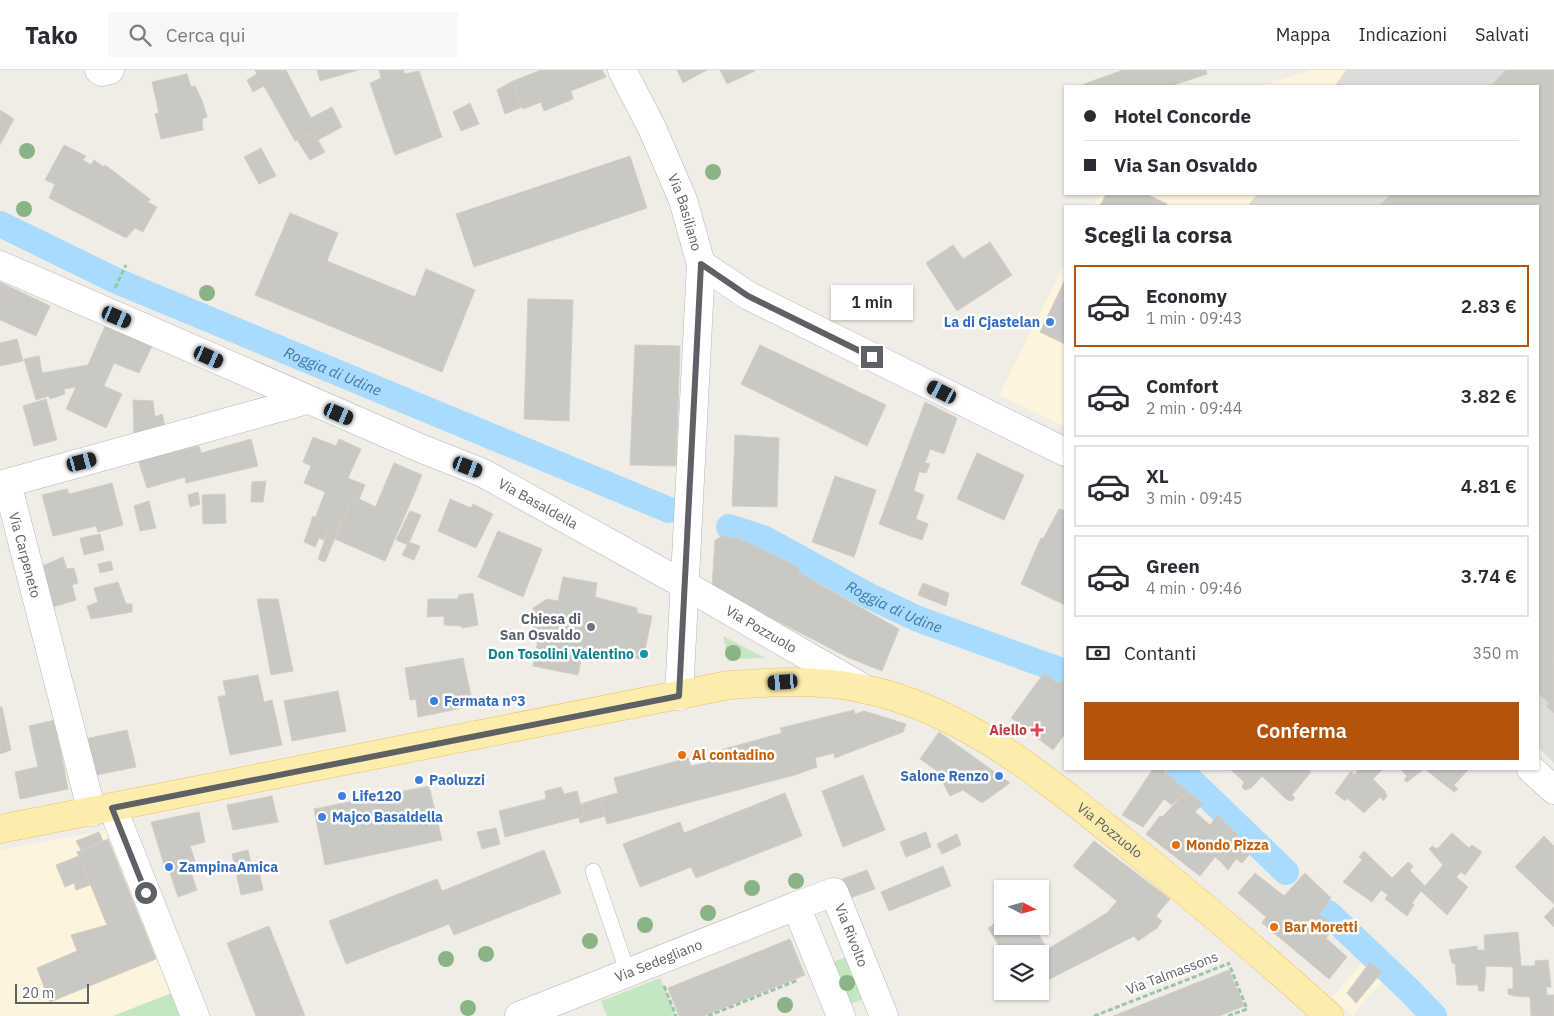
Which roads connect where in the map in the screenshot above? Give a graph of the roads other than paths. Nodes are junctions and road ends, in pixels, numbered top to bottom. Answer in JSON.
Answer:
{"nodes":[{"id":1,"x":99,"y":70,"type":"edge"},
{"id":2,"x":110,"y":70,"type":"edge"},
{"id":3,"x":622,"y":70,"type":"edge"},
{"id":4,"x":701,"y":264,"type":"junction"},
{"id":5,"x":0,"y":265,"type":"edge"},
{"id":6,"x":307,"y":400,"type":"junction"},
{"id":7,"x":1064,"y":452,"type":"edge"},
{"id":8,"x":685,"y":585,"type":"junction"},
{"id":9,"x":863,"y":688,"type":"junction"},
{"id":10,"x":679,"y":696,"type":"junction"},
{"id":11,"x":1532,"y":770,"type":"edge"},
{"id":12,"x":1554,"y":790,"type":"edge"},
{"id":13,"x":102,"y":810,"type":"junction"},
{"id":14,"x":0,"y":829,"type":"edge"},
{"id":15,"x":593,"y":871,"type":"dead end"},
{"id":16,"x":796,"y":906,"type":"junction"},
{"id":17,"x":628,"y":973,"type":"junction"},
{"id":18,"x":196,"y":1016,"type":"edge"},
{"id":19,"x":520,"y":1016,"type":"edge"},
{"id":20,"x":841,"y":1016,"type":"edge"},
{"id":21,"x":884,"y":1016,"type":"edge"},
{"id":22,"x":1329,"y":1016,"type":"edge"}],
"edges":[{"from":1,"to":2,"type":"street"},
{"from":3,"to":4,"type":"street","name":"Via Basiliano"},
{"from":4,"to":7,"type":"street"},
{"from":4,"to":8,"type":"street","name":"Via Basiliano"},
{"from":5,"to":6,"type":"street","name":"Via Basaldella"},
{"from":6,"to":8,"type":"street","name":"Via Basaldella"},
{"from":6,"to":13,"type":"street","name":"Via Carpeneto"},
{"from":8,"to":9,"type":"street","name":"Via Pozzuolo"},
{"from":8,"to":10,"type":"street","name":"Via Basiliano"},
{"from":9,"to":10,"type":"main road","name":"Via Pozzuolo"},
{"from":9,"to":22,"type":"main road","name":"Via Pozzuolo"},
{"from":10,"to":13,"type":"main road","name":"Via Pozzuolo"},
{"from":11,"to":12,"type":"street"},
{"from":13,"to":14,"type":"main road","name":"Via Pozzuolo"},
{"from":13,"to":18,"type":"street"},
{"from":15,"to":17,"type":"lane"},
{"from":16,"to":17,"type":"street","name":"Via Sedegliano"},
{"from":16,"to":20,"type":"street"},
{"from":16,"to":21,"type":"street","name":"Via Rivolto"},
{"from":17,"to":19,"type":"street","name":"Via Sedegliano"}]}
